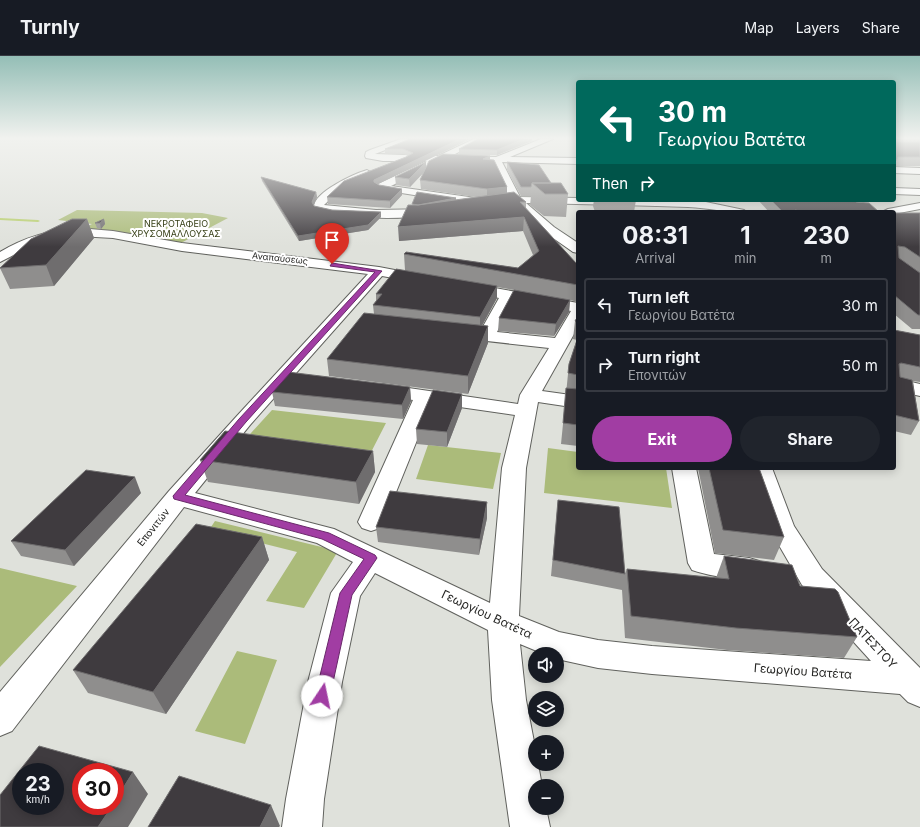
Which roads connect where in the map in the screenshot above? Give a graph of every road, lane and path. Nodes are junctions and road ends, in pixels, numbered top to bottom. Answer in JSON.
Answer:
{"nodes":[{"id":1,"x":364,"y":175,"type":"edge"},
{"id":2,"x":406,"y":175,"type":"edge"},
{"id":3,"x":503,"y":175,"type":"edge"},
{"id":4,"x":348,"y":181,"type":"junction"},
{"id":5,"x":380,"y":187,"type":"junction"},
{"id":6,"x":896,"y":191,"type":"edge"},
{"id":7,"x":920,"y":192,"type":"edge"},
{"id":8,"x":516,"y":200,"type":"junction"},
{"id":9,"x":576,"y":201,"type":"edge"},
{"id":10,"x":487,"y":202,"type":"junction"},
{"id":11,"x":608,"y":202,"type":"edge"},
{"id":12,"x":920,"y":206,"type":"edge"},
{"id":13,"x":730,"y":210,"type":"edge"},
{"id":14,"x":896,"y":210,"type":"edge"},
{"id":15,"x":576,"y":248,"type":"edge"},
{"id":16,"x":0,"y":258,"type":"edge"},
{"id":17,"x":379,"y":271,"type":"junction"},
{"id":18,"x":432,"y":281,"type":"edge"},
{"id":19,"x":455,"y":285,"type":"edge"},
{"id":20,"x":508,"y":295,"type":"junction"},
{"id":21,"x":576,"y":308,"type":"edge"},
{"id":22,"x":576,"y":316,"type":"edge"},
{"id":23,"x":440,"y":332,"type":"edge"},
{"id":24,"x":486,"y":336,"type":"junction"},
{"id":25,"x":559,"y":344,"type":"junction"},
{"id":26,"x":282,"y":378,"type":"junction"},
{"id":27,"x":306,"y":381,"type":"edge"},
{"id":28,"x":896,"y":384,"type":"edge"},
{"id":29,"x":362,"y":387,"type":"edge"},
{"id":30,"x":920,"y":390,"type":"edge"},
{"id":31,"x":425,"y":395,"type":"junction"},
{"id":32,"x":576,"y":402,"type":"edge"},
{"id":33,"x":528,"y":403,"type":"junction"},
{"id":34,"x":684,"y":470,"type":"edge"},
{"id":35,"x":761,"y":470,"type":"edge"},
{"id":36,"x":178,"y":496,"type":"junction"},
{"id":37,"x":372,"y":522,"type":"dead end"},
{"id":38,"x":371,"y":558,"type":"junction"},
{"id":39,"x":812,"y":577,"type":"junction"},
{"id":40,"x":502,"y":623,"type":"junction"},
{"id":41,"x":913,"y":685,"type":"edge"},
{"id":42,"x":0,"y":720,"type":"edge"},
{"id":43,"x":302,"y":827,"type":"edge"},
{"id":44,"x":530,"y":827,"type":"edge"}],
"edges":[{"from":1,"to":4,"type":"street"},
{"from":2,"to":5,"type":"street"},
{"from":3,"to":8,"type":"street"},
{"from":4,"to":5,"type":"street"},
{"from":4,"to":10,"type":"street"},
{"from":5,"to":10,"type":"street"},
{"from":6,"to":7,"type":"street"},
{"from":8,"to":9,"type":"street"},
{"from":8,"to":10,"type":"street"},
{"from":8,"to":15,"type":"street"},
{"from":11,"to":13,"type":"street"},
{"from":12,"to":14,"type":"street"},
{"from":16,"to":17,"type":"street","name":"Αναπαύσεως"},
{"from":17,"to":18,"type":"street","name":"Αναπαύσεως"},
{"from":17,"to":26,"type":"street","name":"Επονιτών"},
{"from":19,"to":20,"type":"street"},
{"from":20,"to":21,"type":"street"},
{"from":20,"to":24,"type":"street"},
{"from":22,"to":25,"type":"street"},
{"from":23,"to":24,"type":"street"},
{"from":24,"to":25,"type":"street"},
{"from":25,"to":33,"type":"street"},
{"from":26,"to":27,"type":"street"},
{"from":26,"to":36,"type":"street","name":"Επονιτών"},
{"from":28,"to":30,"type":"street"},
{"from":29,"to":31,"type":"street"},
{"from":31,"to":33,"type":"street"},
{"from":31,"to":37,"type":"street"},
{"from":32,"to":33,"type":"street"},
{"from":33,"to":40,"type":"street"},
{"from":34,"to":39,"type":"street"},
{"from":35,"to":39,"type":"street","name":"ΠΑΤΕΣΤΟΥ"},
{"from":36,"to":38,"type":"street","name":"Γεωργίου Βατέτα"},
{"from":36,"to":42,"type":"street","name":"Επονιτών"},
{"from":38,"to":40,"type":"street","name":"Γεωργίου Βατέτα"},
{"from":38,"to":43,"type":"street"},
{"from":39,"to":41,"type":"street","name":"ΠΑΤΕΣΤΟΥ"},
{"from":40,"to":41,"type":"street","name":"Γεωργίου Βατέτα"},
{"from":40,"to":44,"type":"street"}]}
